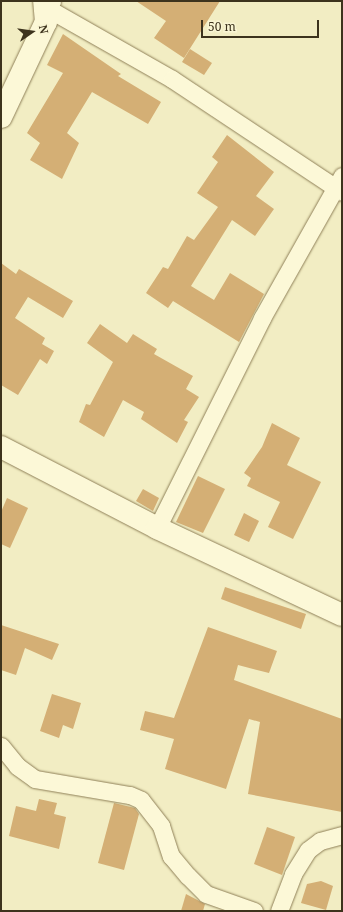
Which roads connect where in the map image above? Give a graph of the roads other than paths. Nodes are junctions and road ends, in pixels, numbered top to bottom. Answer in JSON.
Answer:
{"nodes":[{"id":1,"x":48,"y":3,"type":"edge"},
{"id":2,"x":1,"y":117,"type":"edge"},
{"id":3,"x":339,"y":185,"type":"edge"},
{"id":4,"x":1,"y":447,"type":"edge"},
{"id":5,"x":157,"y":528,"type":"junction"},
{"id":6,"x":342,"y":614,"type":"edge"},
{"id":7,"x":1,"y":746,"type":"edge"},
{"id":8,"x":342,"y":835,"type":"edge"},
{"id":9,"x":254,"y":911,"type":"edge"},
{"id":10,"x":279,"y":911,"type":"edge"}],
"edges":[{"from":1,"to":2,"type":"street"},
{"from":1,"to":3,"type":"street"},
{"from":3,"to":5,"type":"street"},
{"from":4,"to":5,"type":"street"},
{"from":5,"to":6,"type":"street"},
{"from":7,"to":9,"type":"street"},
{"from":8,"to":10,"type":"street"}]}
